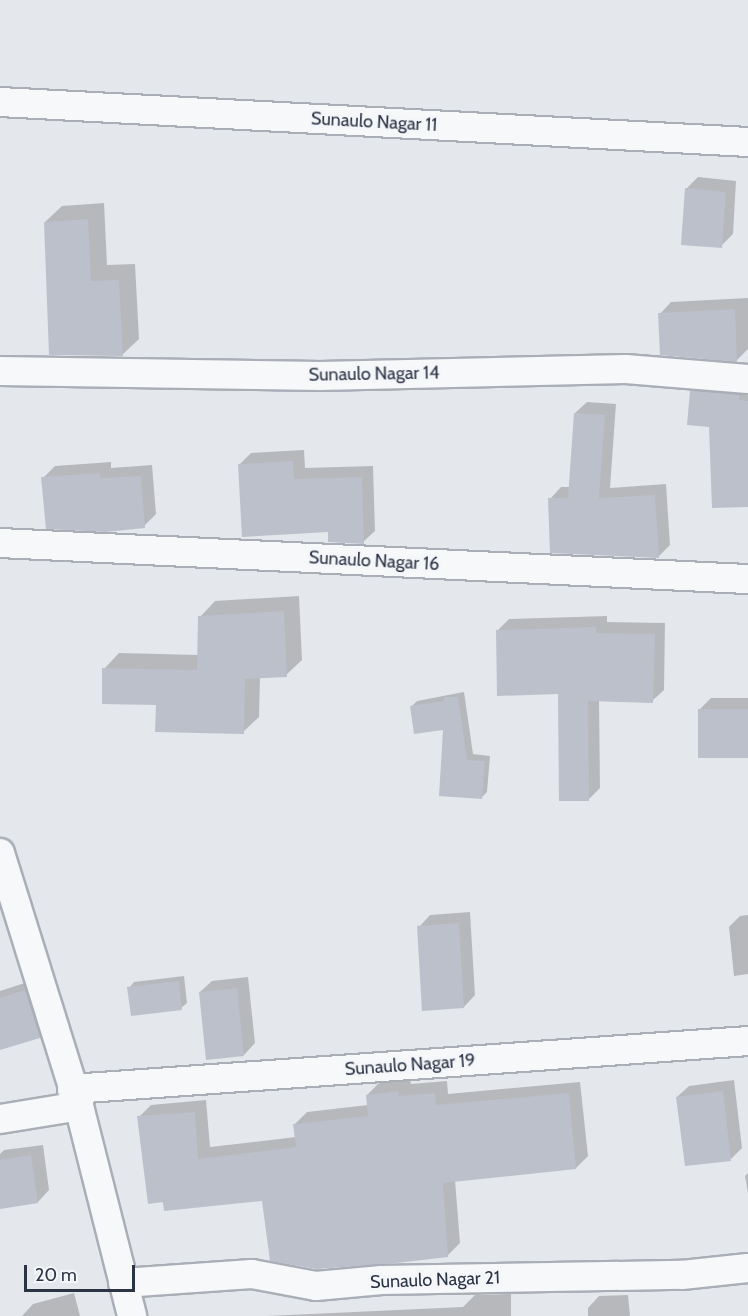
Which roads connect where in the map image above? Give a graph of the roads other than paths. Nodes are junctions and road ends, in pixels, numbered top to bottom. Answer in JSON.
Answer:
{"nodes":[{"id":1,"x":0,"y":102,"type":"edge"},
{"id":2,"x":748,"y":142,"type":"edge"},
{"id":3,"x":0,"y":371,"type":"edge"},
{"id":4,"x":748,"y":379,"type":"edge"},
{"id":5,"x":0,"y":543,"type":"edge"},
{"id":6,"x":748,"y":579,"type":"edge"},
{"id":7,"x":0,"y":853,"type":"edge"},
{"id":8,"x":748,"y":1041,"type":"edge"},
{"id":9,"x":76,"y":1097,"type":"junction"},
{"id":10,"x":0,"y":1119,"type":"edge"},
{"id":11,"x":748,"y":1268,"type":"edge"},
{"id":12,"x":123,"y":1283,"type":"junction"},
{"id":13,"x":132,"y":1316,"type":"edge"}],
"edges":[{"from":1,"to":2,"type":"street","name":"Sunaulo Nagar 11"},
{"from":3,"to":4,"type":"street","name":"Sunaulo Nagar 14"},
{"from":5,"to":6,"type":"street","name":"Sunaulo Nagar 16"},
{"from":7,"to":9,"type":"street"},
{"from":8,"to":9,"type":"street","name":"Sunaulo Nagar 19"},
{"from":9,"to":10,"type":"street","name":"Sunaulo Nagar 19"},
{"from":9,"to":12,"type":"street"},
{"from":11,"to":12,"type":"street","name":"Sunaulo Nagar 21"},
{"from":12,"to":13,"type":"street"}]}
